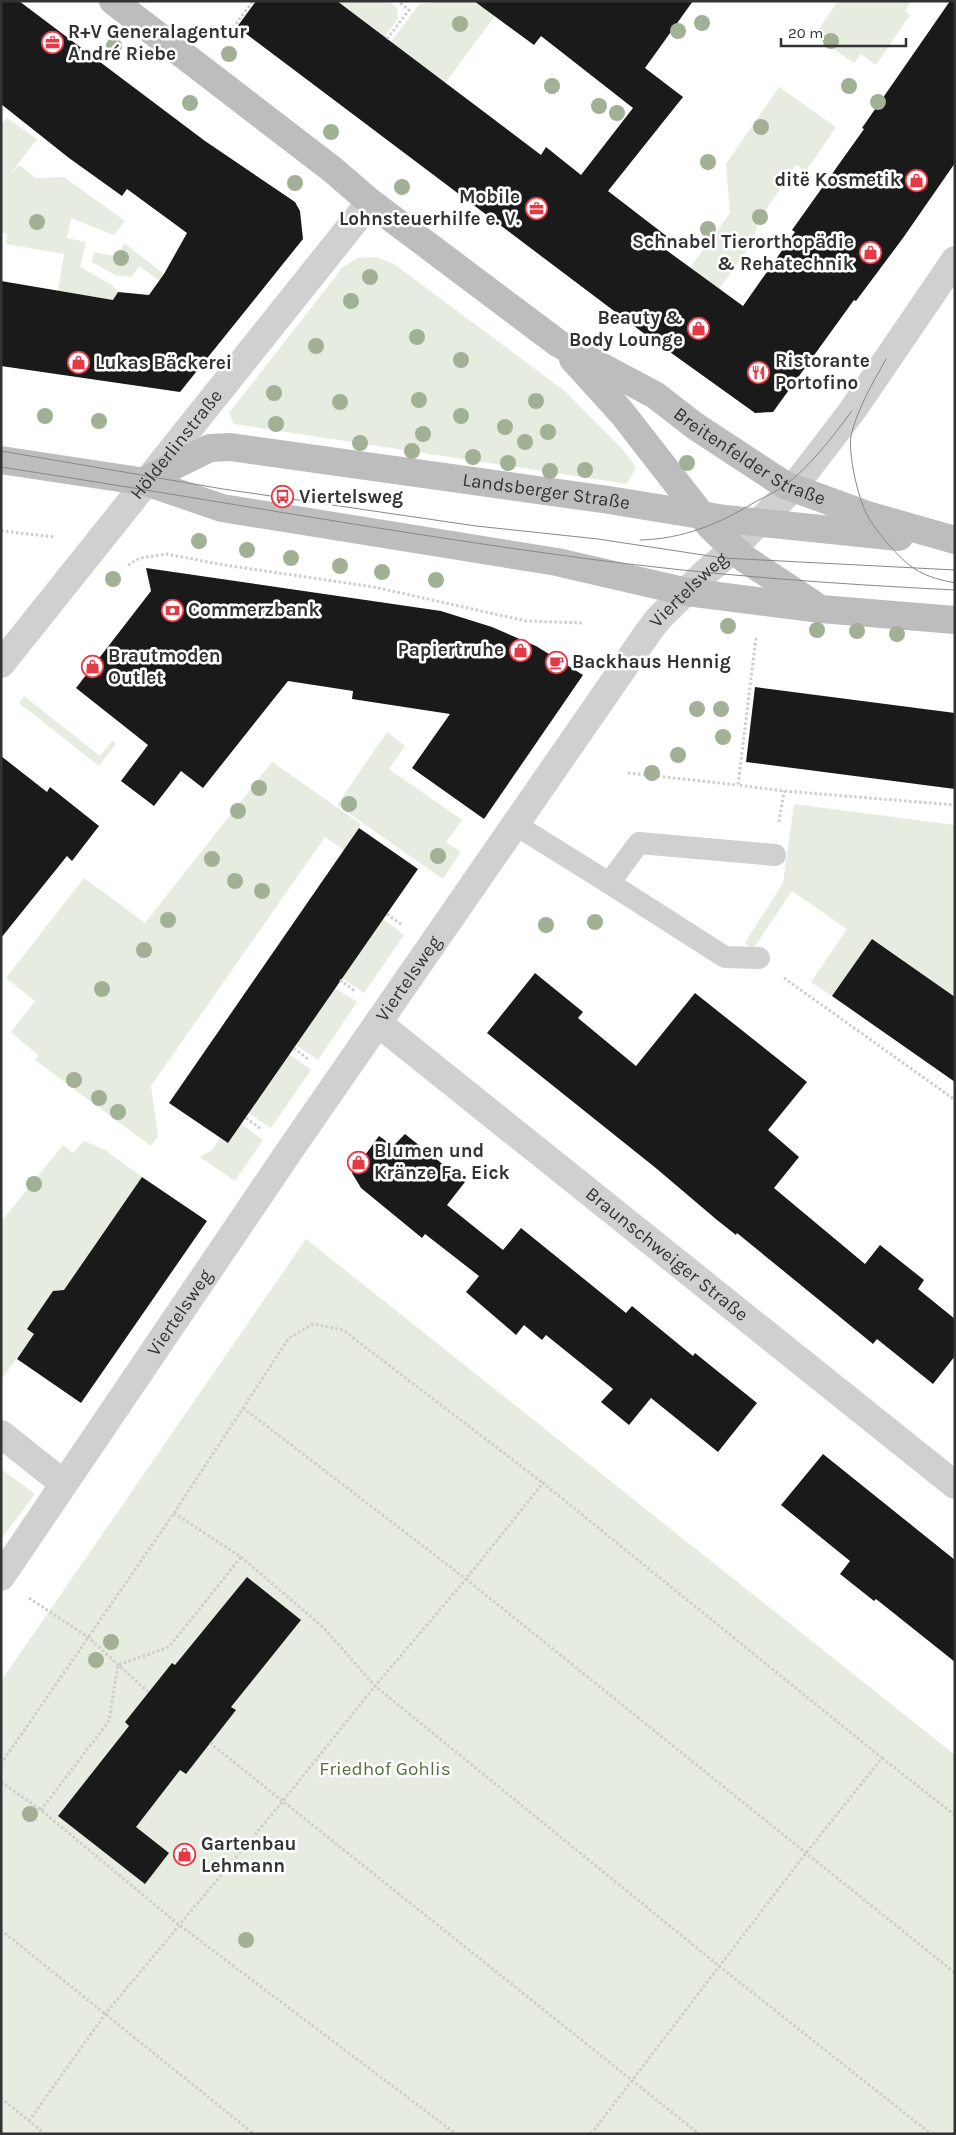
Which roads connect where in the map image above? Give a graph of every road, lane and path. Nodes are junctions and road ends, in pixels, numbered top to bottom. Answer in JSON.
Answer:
{"nodes":[{"id":1,"x":113,"y":1,"type":"edge"},
{"id":2,"x":253,"y":1,"type":"edge"},
{"id":3,"x":398,"y":1,"type":"edge"},
{"id":4,"x":230,"y":32,"type":"dead end"},
{"id":5,"x":387,"y":40,"type":"dead end"},
{"id":6,"x":370,"y":202,"type":"junction"},
{"id":7,"x":955,"y":260,"type":"edge"},
{"id":8,"x":559,"y":344,"type":"junction"},
{"id":9,"x":1,"y":460,"type":"edge"},
{"id":10,"x":146,"y":482,"type":"junction"},
{"id":11,"x":793,"y":488,"type":"junction"},
{"id":12,"x":700,"y":516,"type":"junction"},
{"id":13,"x":758,"y":522,"type":"junction"},
{"id":14,"x":1,"y":531,"type":"edge"},
{"id":15,"x":55,"y":537,"type":"dead end"},
{"id":16,"x":955,"y":541,"type":"edge"},
{"id":17,"x":733,"y":548,"type":"junction"},
{"id":18,"x":124,"y":568,"type":"dead end"},
{"id":19,"x":687,"y":592,"type":"junction"},
{"id":20,"x":821,"y":609,"type":"junction"},
{"id":21,"x":955,"y":620,"type":"edge"},
{"id":22,"x":584,"y":623,"type":"dead end"},
{"id":23,"x":756,"y":638,"type":"dead end"},
{"id":24,"x":1,"y":664,"type":"edge"},
{"id":25,"x":628,"y":773,"type":"dead end"},
{"id":26,"x":738,"y":785,"type":"junction"},
{"id":27,"x":955,"y":805,"type":"edge"},
{"id":28,"x":516,"y":825,"type":"junction"},
{"id":29,"x":775,"y":855,"type":"dead end"},
{"id":30,"x":609,"y":883,"type":"junction"},
{"id":31,"x":759,"y":958,"type":"joint"},
{"id":32,"x":378,"y":1023,"type":"junction"},
{"id":33,"x":955,"y":1100,"type":"edge"},
{"id":34,"x":243,"y":1408,"type":"junction"},
{"id":35,"x":1,"y":1434,"type":"edge"},
{"id":36,"x":542,"y":1483,"type":"junction"},
{"id":37,"x":64,"y":1484,"type":"junction"},
{"id":38,"x":955,"y":1485,"type":"edge"},
{"id":39,"x":174,"y":1512,"type":"junction"},
{"id":40,"x":241,"y":1557,"type":"junction"},
{"id":41,"x":1,"y":1576,"type":"edge"},
{"id":42,"x":466,"y":1579,"type":"junction"},
{"id":43,"x":25,"y":1596,"type":"dead end"},
{"id":44,"x":88,"y":1638,"type":"junction"},
{"id":45,"x":118,"y":1665,"type":"junction"},
{"id":46,"x":375,"y":1686,"type":"junction"},
{"id":47,"x":148,"y":1692,"type":"dead end"},
{"id":48,"x":210,"y":1742,"type":"dead end"},
{"id":49,"x":882,"y":1758,"type":"junction"},
{"id":50,"x":1,"y":1764,"type":"edge"},
{"id":51,"x":1,"y":1782,"type":"edge"},
{"id":52,"x":282,"y":1800,"type":"junction"},
{"id":53,"x":41,"y":1810,"type":"junction"},
{"id":54,"x":955,"y":1816,"type":"edge"},
{"id":55,"x":806,"y":1853,"type":"junction"},
{"id":56,"x":178,"y":1924,"type":"junction"},
{"id":57,"x":1,"y":1930,"type":"edge"},
{"id":58,"x":719,"y":1966,"type":"junction"},
{"id":59,"x":955,"y":1973,"type":"edge"},
{"id":60,"x":106,"y":2013,"type":"junction"},
{"id":61,"x":633,"y":2081,"type":"junction"},
{"id":62,"x":1,"y":2098,"type":"edge"},
{"id":63,"x":29,"y":2121,"type":"junction"},
{"id":64,"x":45,"y":2134,"type":"edge"},
{"id":65,"x":254,"y":2134,"type":"edge"},
{"id":66,"x":456,"y":2134,"type":"edge"},
{"id":67,"x":591,"y":2134,"type":"edge"},
{"id":68,"x":699,"y":2134,"type":"edge"},
{"id":69,"x":930,"y":2134,"type":"edge"}],
"edges":[{"from":1,"to":6,"type":"main road","name":"Breitenfelder Straße"},
{"from":2,"to":4,"type":"path"},
{"from":3,"to":5,"type":"path"},
{"from":6,"to":8,"type":"main road","name":"Breitenfelder Straße"},
{"from":6,"to":10,"type":"street","name":"Hölderlinstraße"},
{"from":7,"to":11,"type":"street","name":"Viertelsweg"},
{"from":8,"to":11,"type":"main road","name":"Breitenfelder Straße"},
{"from":8,"to":12,"type":"main road","name":"Breitenfelder Straße"},
{"from":9,"to":10,"type":"main road"},
{"from":10,"to":12,"type":"main road","name":"Landsberger Straße"},
{"from":10,"to":19,"type":"main road"},
{"from":10,"to":24,"type":"street","name":"Hölderlinstraße"},
{"from":11,"to":13,"type":"street","name":"Viertelsweg"},
{"from":11,"to":16,"type":"main road","name":"Breitenfelder Straße"},
{"from":12,"to":13,"type":"main road","name":"Landsberger Straße"},
{"from":12,"to":17,"type":"main road","name":"Breitenfelder Straße"},
{"from":13,"to":16,"type":"main road","name":"Landsberger Straße"},
{"from":13,"to":17,"type":"street","name":"Viertelsweg"},
{"from":14,"to":15,"type":"path"},
{"from":17,"to":19,"type":"street","name":"Viertelsweg"},
{"from":17,"to":20,"type":"main road","name":"Breitenfelder Straße"},
{"from":18,"to":22,"type":"path"},
{"from":19,"to":20,"type":"main road"},
{"from":19,"to":28,"type":"street","name":"Viertelsweg"},
{"from":20,"to":21,"type":"main road"},
{"from":23,"to":26,"type":"path"},
{"from":25,"to":26,"type":"path"},
{"from":26,"to":27,"type":"path"},
{"from":28,"to":30,"type":"lane"},
{"from":28,"to":32,"type":"street","name":"Viertelsweg"},
{"from":29,"to":30,"type":"lane"},
{"from":30,"to":31,"type":"lane"},
{"from":31,"to":33,"type":"path"},
{"from":32,"to":37,"type":"street","name":"Viertelsweg"},
{"from":32,"to":38,"type":"street","name":"Braunschweiger Straße"},
{"from":34,"to":36,"type":"path"},
{"from":34,"to":39,"type":"path"},
{"from":34,"to":42,"type":"path"},
{"from":35,"to":37,"type":"street"},
{"from":36,"to":42,"type":"path"},
{"from":36,"to":49,"type":"path"},
{"from":37,"to":41,"type":"street","name":"Viertelsweg"},
{"from":39,"to":40,"type":"path"},
{"from":39,"to":44,"type":"path"},
{"from":40,"to":45,"type":"path"},
{"from":40,"to":46,"type":"path"},
{"from":42,"to":46,"type":"path"},
{"from":42,"to":55,"type":"path"},
{"from":43,"to":44,"type":"path"},
{"from":44,"to":45,"type":"path"},
{"from":44,"to":50,"type":"path"},
{"from":45,"to":47,"type":"path"},
{"from":45,"to":53,"type":"path"},
{"from":46,"to":52,"type":"path"},
{"from":46,"to":58,"type":"path"},
{"from":48,"to":52,"type":"path"},
{"from":49,"to":54,"type":"path"},
{"from":49,"to":55,"type":"path"},
{"from":51,"to":53,"type":"path"},
{"from":52,"to":56,"type":"path"},
{"from":52,"to":61,"type":"path"},
{"from":53,"to":56,"type":"path"},
{"from":55,"to":58,"type":"path"},
{"from":55,"to":59,"type":"path"},
{"from":56,"to":60,"type":"path"},
{"from":56,"to":66,"type":"path"},
{"from":57,"to":60,"type":"path"},
{"from":58,"to":61,"type":"path"},
{"from":58,"to":69,"type":"path"},
{"from":60,"to":63,"type":"path"},
{"from":60,"to":65,"type":"path"},
{"from":61,"to":67,"type":"path"},
{"from":61,"to":68,"type":"path"},
{"from":62,"to":63,"type":"path"},
{"from":63,"to":64,"type":"path"}]}
